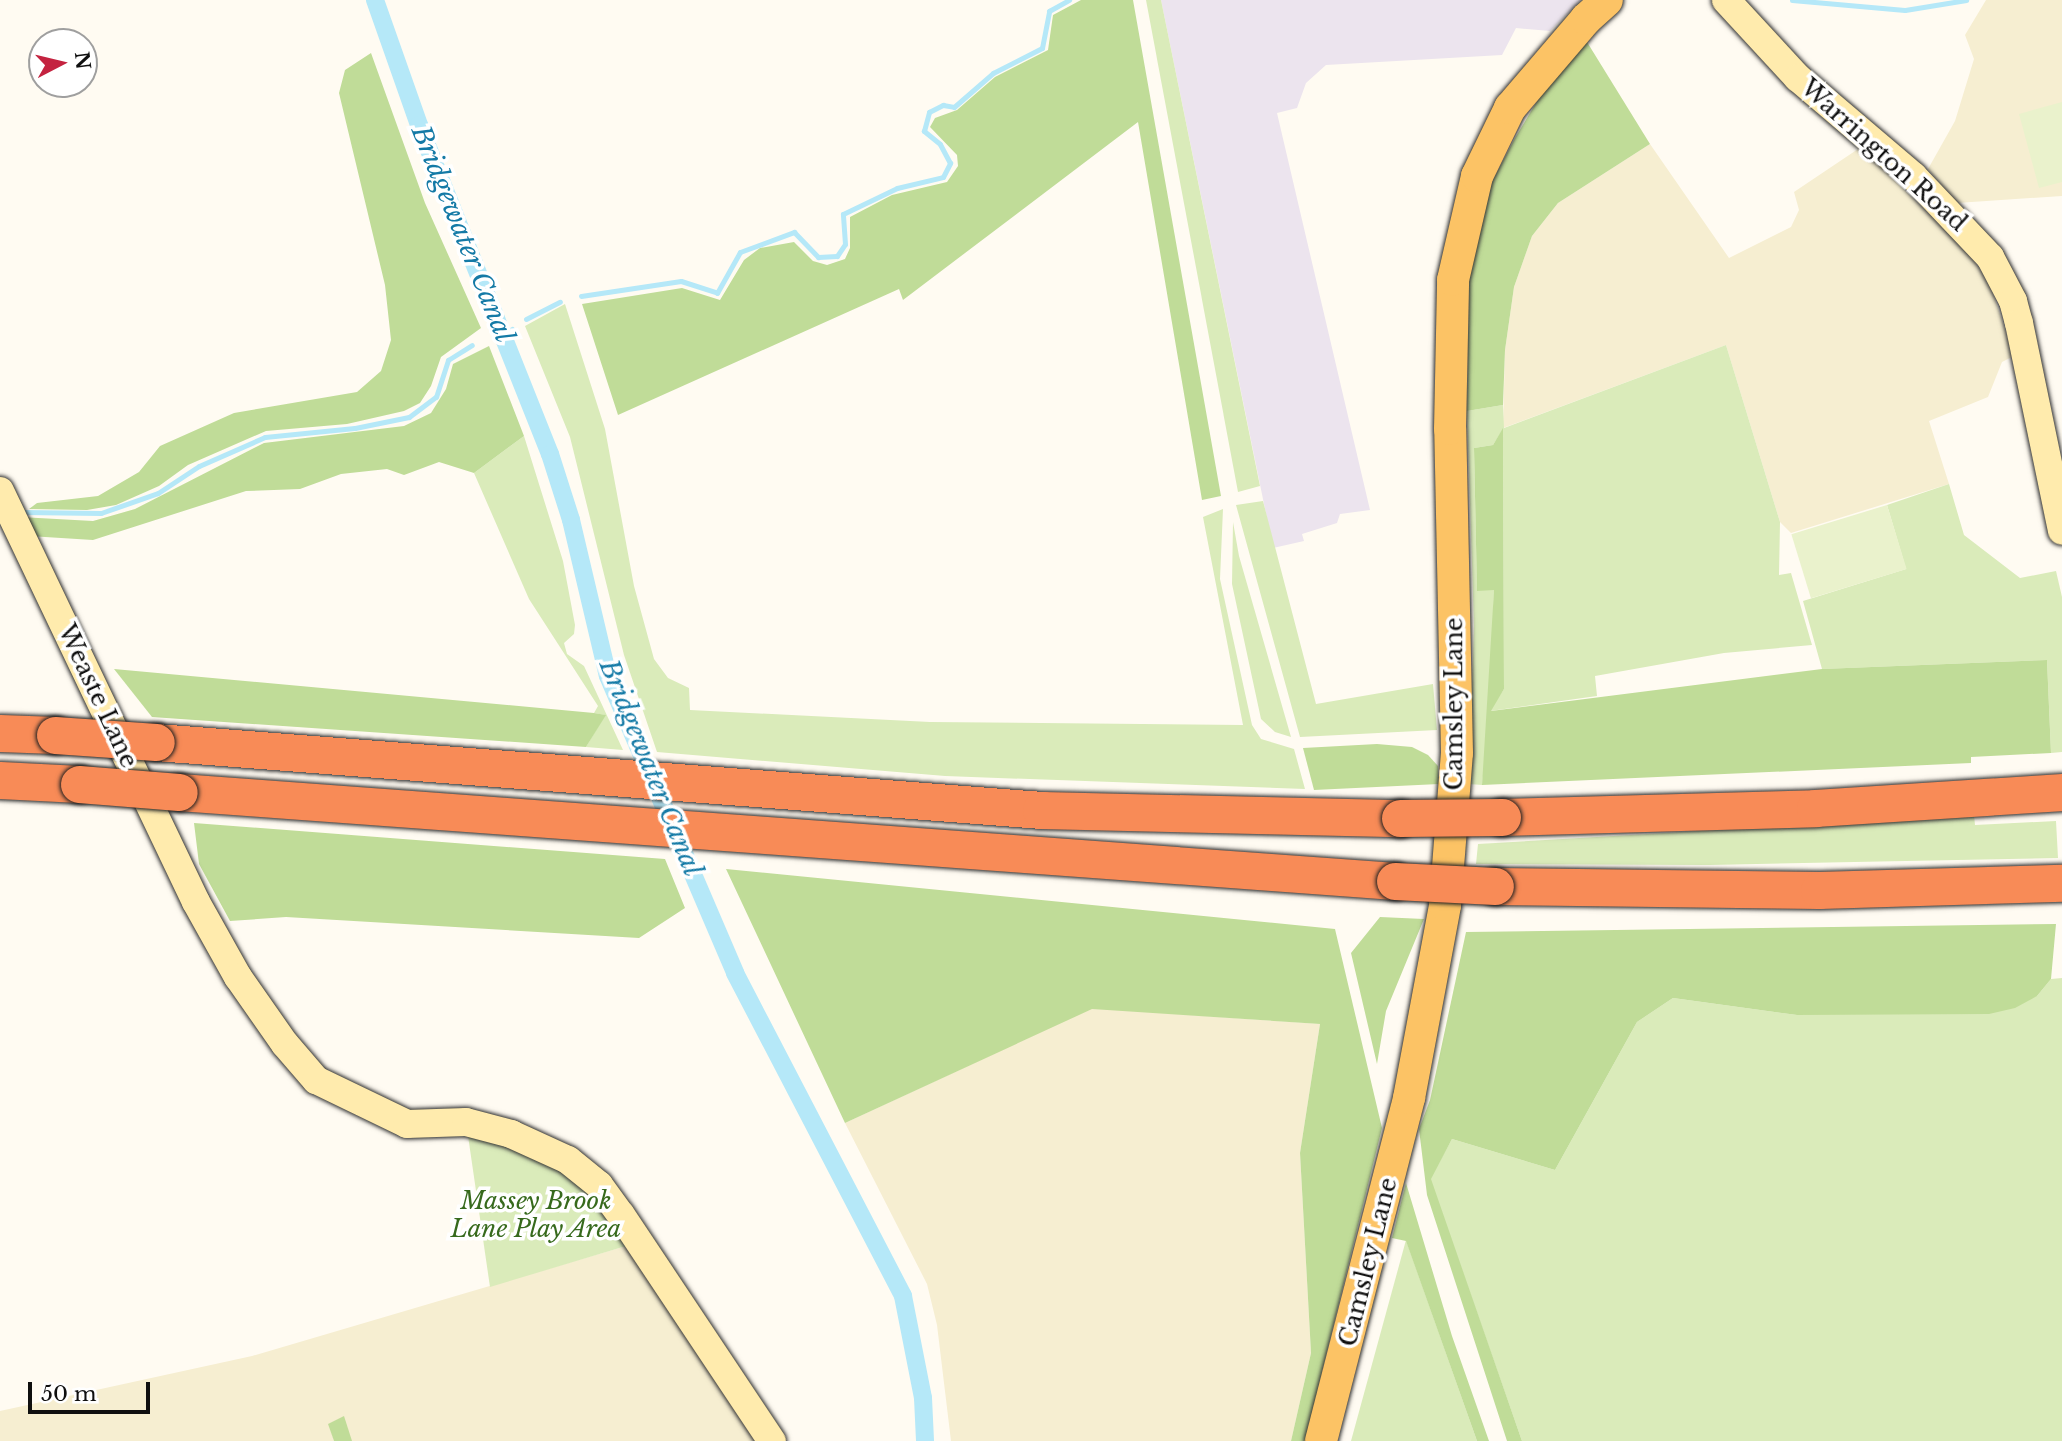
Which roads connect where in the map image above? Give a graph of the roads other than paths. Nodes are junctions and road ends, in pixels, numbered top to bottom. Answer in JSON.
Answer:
{"nodes":[{"id":1,"x":1607,"y":0,"type":"edge"},
{"id":2,"x":1726,"y":0,"type":"edge"},
{"id":3,"x":0,"y":491,"type":"edge"},
{"id":4,"x":2062,"y":531,"type":"edge"},
{"id":5,"x":0,"y":733,"type":"edge"},
{"id":6,"x":0,"y":780,"type":"edge"},
{"id":7,"x":2062,"y":792,"type":"edge"},
{"id":8,"x":2062,"y":883,"type":"edge"},
{"id":9,"x":772,"y":1441,"type":"edge"},
{"id":10,"x":1321,"y":1441,"type":"edge"}],
"edges":[{"from":1,"to":10,"type":"main road","name":"Camsley Lane"},
{"from":2,"to":4,"type":"street","name":"Warrington Road"},
{"from":3,"to":9,"type":"street","name":"Weaste Lane"},
{"from":5,"to":7,"type":"highway","bridge":true},
{"from":6,"to":8,"type":"highway","bridge":true}]}
